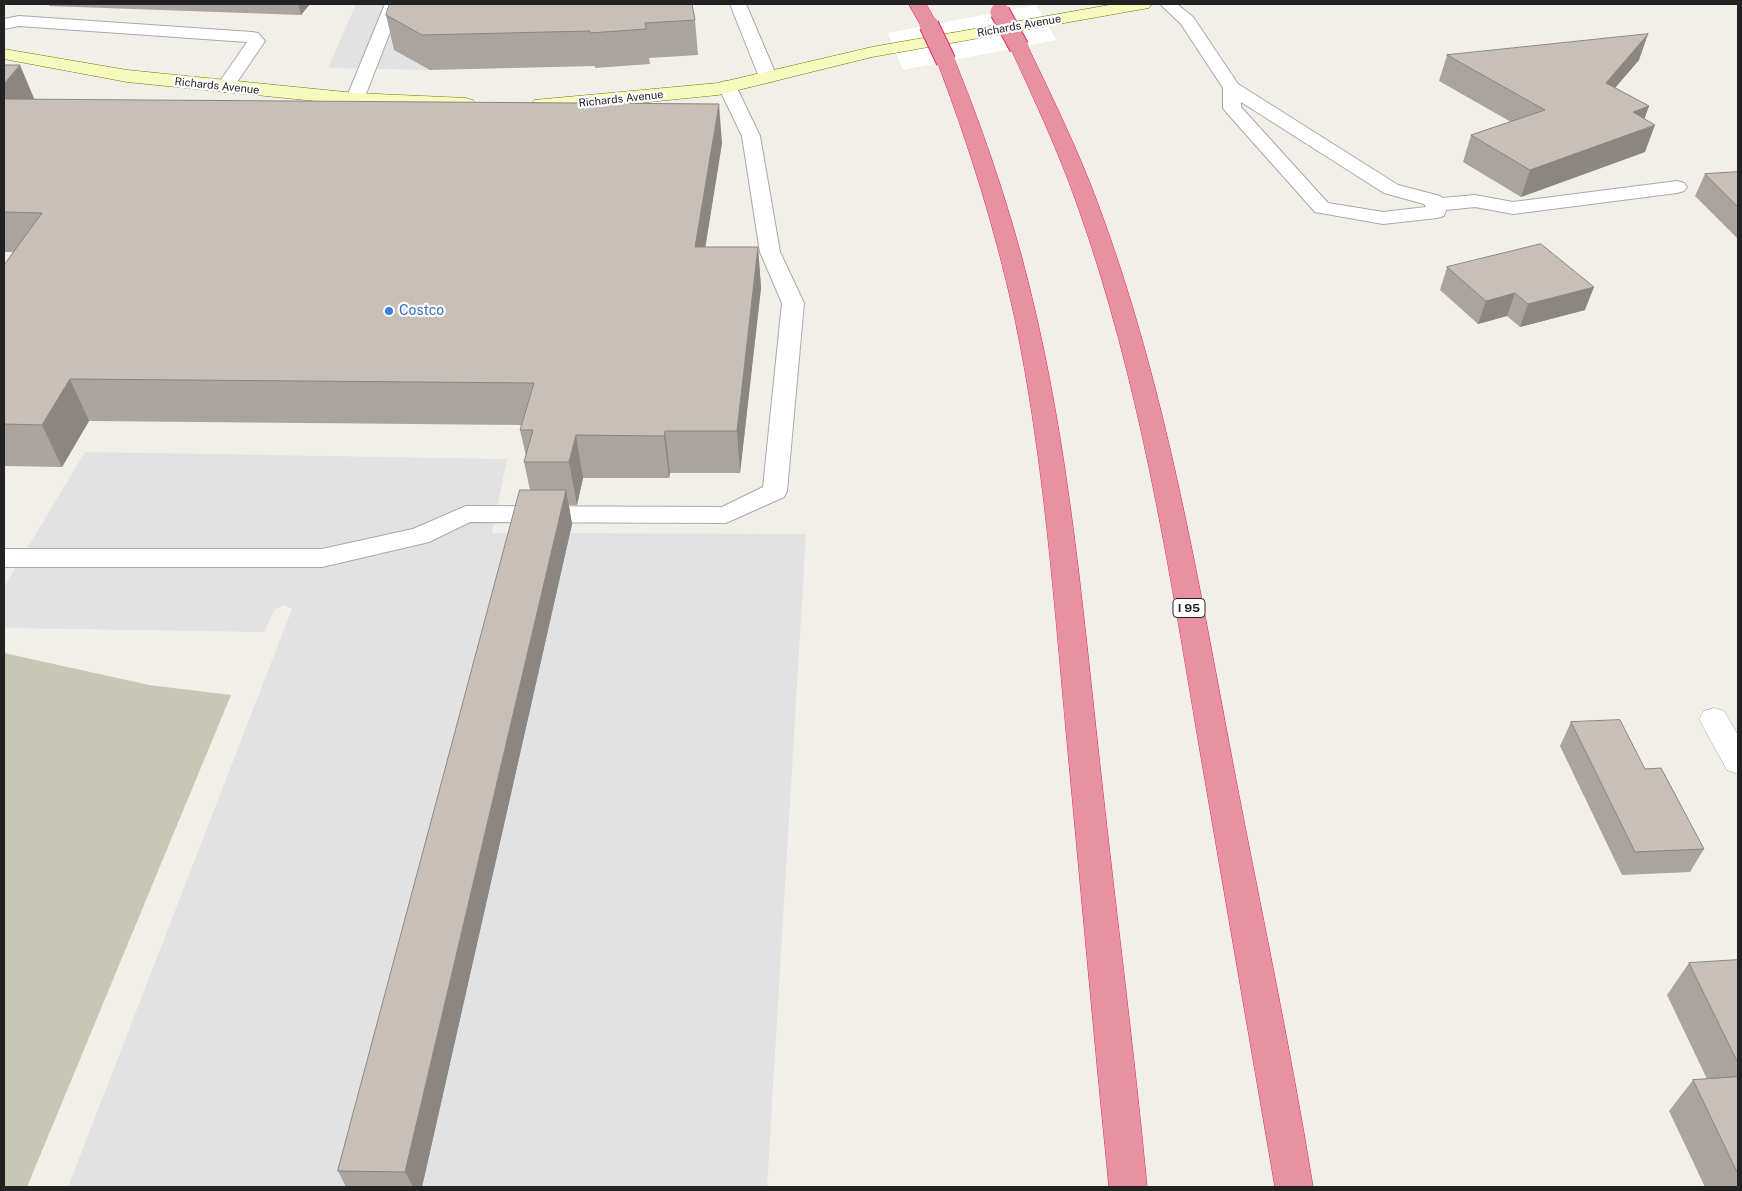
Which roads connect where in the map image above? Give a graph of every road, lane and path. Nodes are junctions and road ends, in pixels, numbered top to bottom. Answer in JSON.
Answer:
{"nodes":[{"id":1,"x":393,"y":4,"type":"edge"},
{"id":2,"x":738,"y":4,"type":"edge"},
{"id":3,"x":918,"y":4,"type":"edge"},
{"id":4,"x":1143,"y":4,"type":"edge"},
{"id":5,"x":1168,"y":4,"type":"edge"},
{"id":6,"x":998,"y":8,"type":"edge"},
{"id":7,"x":4,"y":24,"type":"edge"},
{"id":8,"x":4,"y":54,"type":"edge"},
{"id":9,"x":768,"y":77,"type":"junction"},
{"id":10,"x":727,"y":86,"type":"junction"},
{"id":11,"x":225,"y":87,"type":"junction"},
{"id":12,"x":1232,"y":88,"type":"junction"},
{"id":13,"x":354,"y":99,"type":"junction"},
{"id":14,"x":481,"y":104,"type":"edge"},
{"id":15,"x":519,"y":105,"type":"edge"},
{"id":16,"x":1678,"y":187,"type":"dead end"},
{"id":17,"x":1434,"y":205,"type":"junction"},
{"id":18,"x":4,"y":558,"type":"edge"},
{"id":19,"x":1714,"y":719,"type":"dead end"},
{"id":20,"x":1738,"y":762,"type":"edge"},
{"id":21,"x":1128,"y":1187,"type":"edge"},
{"id":22,"x":1294,"y":1187,"type":"edge"}],
"edges":[{"from":1,"to":13,"type":"lane"},
{"from":2,"to":9,"type":"lane"},
{"from":3,"to":21,"type":"highway","bridge":true},
{"from":4,"to":9,"type":"street","name":"Richards Avenue"},
{"from":5,"to":12,"type":"lane"},
{"from":6,"to":22,"type":"highway","number":"I 95","bridge":true},
{"from":7,"to":11,"type":"lane"},
{"from":8,"to":11,"type":"street","name":"Richards Avenue"},
{"from":9,"to":10,"type":"street","name":"Richards Avenue"},
{"from":10,"to":15,"type":"street","name":"Richards Avenue"},
{"from":10,"to":18,"type":"lane"},
{"from":11,"to":13,"type":"street","name":"Richards Avenue"},
{"from":12,"to":17,"type":"lane"},
{"from":12,"to":17,"type":"lane"},
{"from":13,"to":14,"type":"street","name":"Richards Avenue"},
{"from":16,"to":17,"type":"lane"},
{"from":19,"to":20,"type":"street"}]}
